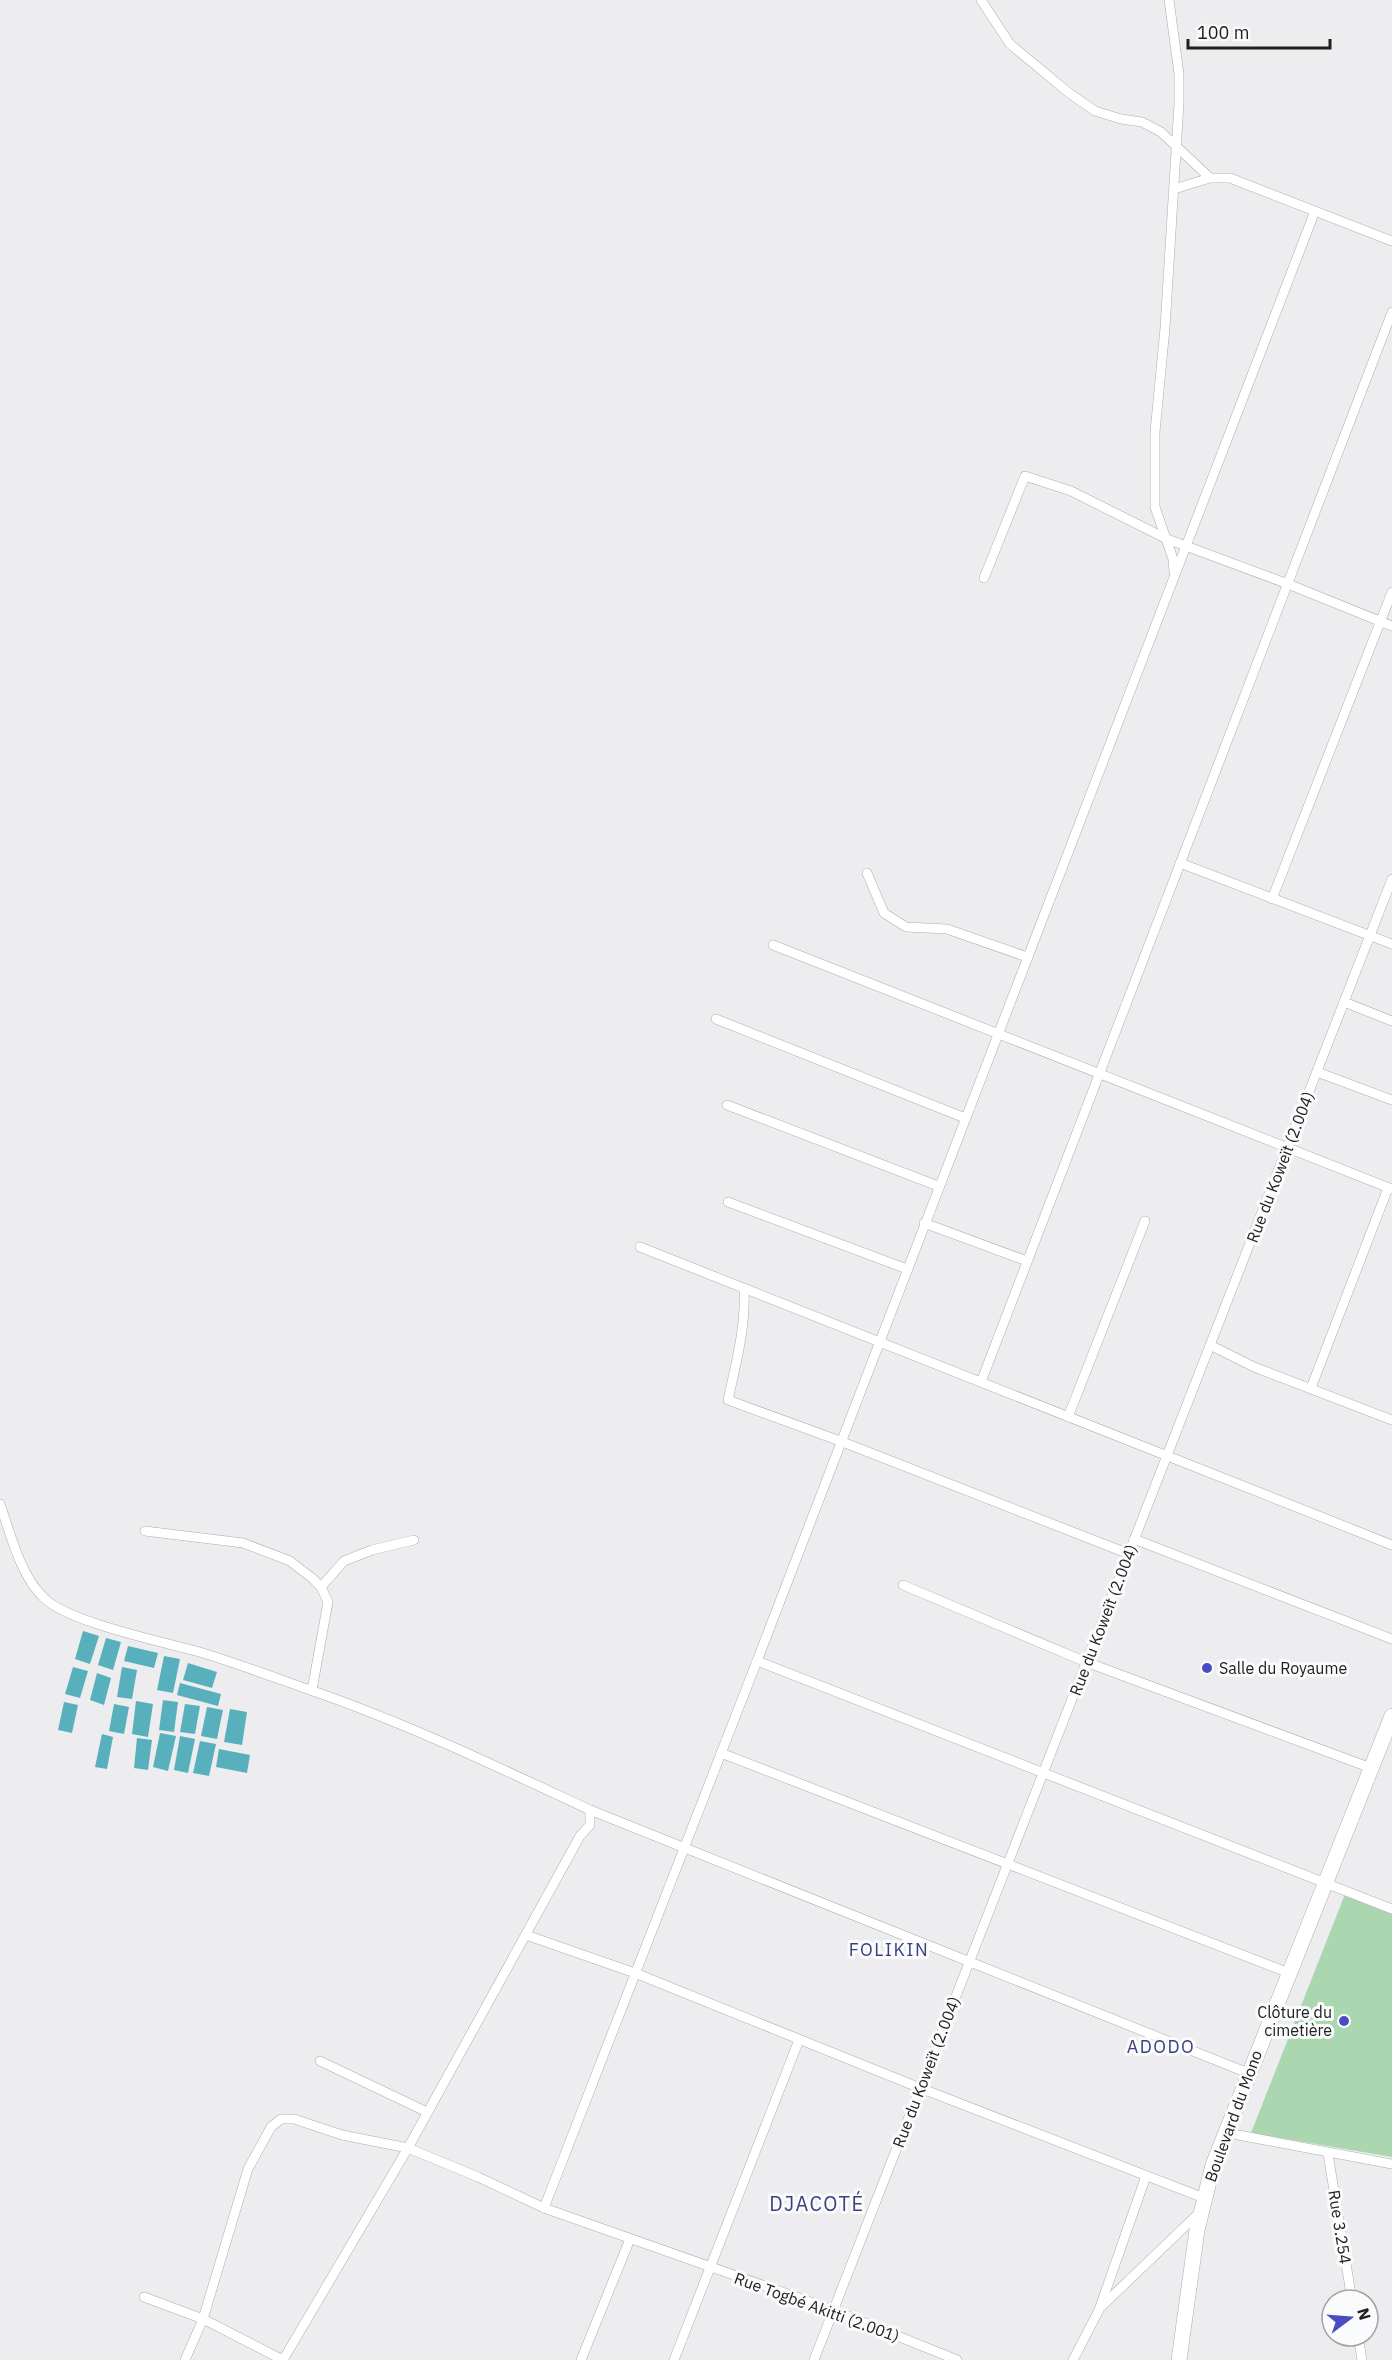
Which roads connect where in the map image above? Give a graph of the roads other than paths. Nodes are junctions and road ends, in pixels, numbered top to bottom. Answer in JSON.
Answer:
{"nodes":[{"id":1,"x":981,"y":0,"type":"edge"},
{"id":2,"x":1169,"y":0,"type":"edge"},
{"id":3,"x":1178,"y":147,"type":"junction"},
{"id":4,"x":1210,"y":178,"type":"junction"},
{"id":5,"x":1174,"y":189,"type":"junction"},
{"id":6,"x":1315,"y":211,"type":"junction"},
{"id":7,"x":1392,"y":241,"type":"edge"},
{"id":8,"x":1392,"y":312,"type":"edge"},
{"id":9,"x":1167,"y":539,"type":"junction"},
{"id":10,"x":1186,"y":546,"type":"junction"},
{"id":11,"x":1174,"y":576,"type":"junction"},
{"id":12,"x":984,"y":578,"type":"dead end"},
{"id":13,"x":1287,"y":584,"type":"junction"},
{"id":14,"x":1392,"y":592,"type":"edge"},
{"id":15,"x":1380,"y":621,"type":"junction"},
{"id":16,"x":1392,"y":626,"type":"edge"},
{"id":17,"x":1180,"y":863,"type":"junction"},
{"id":18,"x":867,"y":873,"type":"dead end"},
{"id":19,"x":1392,"y":879,"type":"edge"},
{"id":20,"x":1272,"y":899,"type":"junction"},
{"id":21,"x":1370,"y":936,"type":"junction"},
{"id":22,"x":1392,"y":944,"type":"edge"},
{"id":23,"x":773,"y":945,"type":"dead end"},
{"id":24,"x":1027,"y":957,"type":"junction"},
{"id":25,"x":1344,"y":1002,"type":"junction"},
{"id":26,"x":716,"y":1019,"type":"dead end"},
{"id":27,"x":1392,"y":1021,"type":"edge"},
{"id":28,"x":998,"y":1034,"type":"junction"},
{"id":29,"x":1317,"y":1072,"type":"junction"},
{"id":30,"x":1099,"y":1074,"type":"junction"},
{"id":31,"x":1392,"y":1100,"type":"edge"},
{"id":32,"x":727,"y":1105,"type":"dead end"},
{"id":33,"x":965,"y":1118,"type":"junction"},
{"id":34,"x":1287,"y":1148,"type":"junction"},
{"id":35,"x":938,"y":1186,"type":"junction"},
{"id":36,"x":1390,"y":1188,"type":"edge"},
{"id":37,"x":728,"y":1202,"type":"dead end"},
{"id":38,"x":1145,"y":1221,"type":"dead end"},
{"id":39,"x":924,"y":1223,"type":"junction"},
{"id":40,"x":640,"y":1247,"type":"dead end"},
{"id":41,"x":1027,"y":1261,"type":"junction"},
{"id":42,"x":907,"y":1269,"type":"junction"},
{"id":43,"x":744,"y":1288,"type":"junction"},
{"id":44,"x":879,"y":1342,"type":"junction"},
{"id":45,"x":1210,"y":1345,"type":"junction"},
{"id":46,"x":981,"y":1382,"type":"junction"},
{"id":47,"x":1311,"y":1388,"type":"junction"},
{"id":48,"x":1391,"y":1416,"type":"edge"},
{"id":49,"x":1068,"y":1417,"type":"junction"},
{"id":50,"x":840,"y":1441,"type":"junction"},
{"id":51,"x":1167,"y":1456,"type":"junction"},
{"id":52,"x":0,"y":1504,"type":"edge"},
{"id":53,"x":145,"y":1531,"type":"dead end"},
{"id":54,"x":1134,"y":1539,"type":"junction"},
{"id":55,"x":414,"y":1540,"type":"dead end"},
{"id":56,"x":1392,"y":1545,"type":"edge"},
{"id":57,"x":1129,"y":1554,"type":"junction"},
{"id":58,"x":903,"y":1585,"type":"dead end"},
{"id":59,"x":321,"y":1587,"type":"junction"},
{"id":60,"x":1392,"y":1639,"type":"edge"},
{"id":61,"x":757,"y":1661,"type":"junction"},
{"id":62,"x":1086,"y":1662,"type":"junction"},
{"id":63,"x":312,"y":1690,"type":"junction"},
{"id":64,"x":1392,"y":1716,"type":"edge"},
{"id":65,"x":1392,"y":1734,"type":"edge"},
{"id":66,"x":721,"y":1753,"type":"junction"},
{"id":67,"x":1371,"y":1768,"type":"junction"},
{"id":68,"x":1043,"y":1772,"type":"junction"},
{"id":69,"x":590,"y":1810,"type":"junction"},
{"id":70,"x":683,"y":1848,"type":"junction"},
{"id":71,"x":1007,"y":1864,"type":"junction"},
{"id":72,"x":1330,"y":1883,"type":"junction"},
{"id":73,"x":1392,"y":1909,"type":"edge"},
{"id":74,"x":526,"y":1935,"type":"junction"},
{"id":75,"x":969,"y":1962,"type":"junction"},
{"id":76,"x":635,"y":1973,"type":"junction"},
{"id":77,"x":1289,"y":1973,"type":"junction"},
{"id":78,"x":799,"y":2040,"type":"junction"},
{"id":79,"x":320,"y":2061,"type":"dead end"},
{"id":80,"x":1248,"y":2073,"type":"junction"},
{"id":81,"x":920,"y":2088,"type":"junction"},
{"id":82,"x":427,"y":2112,"type":"junction"},
{"id":83,"x":1233,"y":2134,"type":"junction"},
{"id":84,"x":408,"y":2148,"type":"junction"},
{"id":85,"x":1328,"y":2154,"type":"junction"},
{"id":86,"x":1392,"y":2164,"type":"edge"},
{"id":87,"x":1146,"y":2176,"type":"junction"},
{"id":88,"x":1202,"y":2204,"type":"junction"},
{"id":89,"x":544,"y":2208,"type":"junction"},
{"id":90,"x":630,"y":2239,"type":"junction"},
{"id":91,"x":710,"y":2267,"type":"junction"},
{"id":92,"x":1350,"y":2288,"type":"edge"},
{"id":93,"x":144,"y":2297,"type":"dead end"},
{"id":94,"x":833,"y":2310,"type":"junction"},
{"id":95,"x":1099,"y":2310,"type":"junction"},
{"id":96,"x":203,"y":2319,"type":"junction"},
{"id":97,"x":185,"y":2360,"type":"edge"},
{"id":98,"x":283,"y":2360,"type":"edge"},
{"id":99,"x":581,"y":2360,"type":"edge"},
{"id":100,"x":674,"y":2360,"type":"edge"},
{"id":101,"x":814,"y":2360,"type":"edge"},
{"id":102,"x":957,"y":2360,"type":"edge"},
{"id":103,"x":1073,"y":2360,"type":"edge"},
{"id":104,"x":1179,"y":2360,"type":"edge"},
{"id":105,"x":1185,"y":2360,"type":"edge"}],
"edges":[{"from":1,"to":3,"type":"street"},
{"from":2,"to":3,"type":"street"},
{"from":3,"to":4,"type":"street"},
{"from":3,"to":5,"type":"street"},
{"from":4,"to":5,"type":"street"},
{"from":4,"to":6,"type":"street"},
{"from":5,"to":9,"type":"street"},
{"from":6,"to":7,"type":"street"},
{"from":6,"to":10,"type":"street"},
{"from":8,"to":13,"type":"street"},
{"from":9,"to":10,"type":"street"},
{"from":9,"to":11,"type":"street"},
{"from":9,"to":12,"type":"street"},
{"from":10,"to":11,"type":"street"},
{"from":10,"to":13,"type":"street"},
{"from":11,"to":24,"type":"street"},
{"from":13,"to":15,"type":"street"},
{"from":13,"to":17,"type":"street"},
{"from":14,"to":15,"type":"street"},
{"from":15,"to":16,"type":"street"},
{"from":15,"to":20,"type":"street"},
{"from":17,"to":20,"type":"street"},
{"from":17,"to":30,"type":"street"},
{"from":18,"to":24,"type":"street"},
{"from":19,"to":21,"type":"street","name":"Rue du Koweït (2.004)"},
{"from":20,"to":21,"type":"street"},
{"from":21,"to":22,"type":"street"},
{"from":21,"to":25,"type":"street","name":"Rue du Koweït (2.004)"},
{"from":23,"to":28,"type":"street"},
{"from":24,"to":28,"type":"street"},
{"from":25,"to":27,"type":"street"},
{"from":25,"to":29,"type":"street","name":"Rue du Koweït (2.004)"},
{"from":26,"to":33,"type":"street"},
{"from":28,"to":30,"type":"street"},
{"from":28,"to":33,"type":"street"},
{"from":29,"to":31,"type":"street"},
{"from":29,"to":34,"type":"street","name":"Rue du Koweït (2.004)"},
{"from":30,"to":34,"type":"street"},
{"from":30,"to":41,"type":"street"},
{"from":32,"to":35,"type":"street"},
{"from":33,"to":35,"type":"street"},
{"from":34,"to":36,"type":"street"},
{"from":34,"to":45,"type":"street","name":"Rue du Koweït (2.004)"},
{"from":35,"to":39,"type":"street"},
{"from":36,"to":47,"type":"street"},
{"from":37,"to":42,"type":"street"},
{"from":38,"to":49,"type":"street"},
{"from":39,"to":41,"type":"street"},
{"from":39,"to":42,"type":"street"},
{"from":40,"to":43,"type":"street"},
{"from":41,"to":46,"type":"street"},
{"from":42,"to":44,"type":"street"},
{"from":43,"to":44,"type":"street"},
{"from":43,"to":50,"type":"street"},
{"from":44,"to":46,"type":"street"},
{"from":44,"to":50,"type":"street"},
{"from":45,"to":47,"type":"street"},
{"from":45,"to":51,"type":"street","name":"Rue du Koweït (2.004)"},
{"from":46,"to":49,"type":"street"},
{"from":47,"to":48,"type":"street"},
{"from":49,"to":51,"type":"street"},
{"from":50,"to":57,"type":"street"},
{"from":50,"to":61,"type":"street"},
{"from":51,"to":54,"type":"street","name":"Rue du Koweït (2.004)"},
{"from":51,"to":56,"type":"street"},
{"from":52,"to":63,"type":"street"},
{"from":53,"to":59,"type":"street"},
{"from":54,"to":57,"type":"street","name":"Rue du Koweït (2.004)"},
{"from":54,"to":60,"type":"street"},
{"from":55,"to":59,"type":"street"},
{"from":57,"to":62,"type":"street","name":"Rue du Koweït (2.004)"},
{"from":58,"to":62,"type":"street"},
{"from":59,"to":63,"type":"street"},
{"from":61,"to":66,"type":"street"},
{"from":61,"to":68,"type":"street"},
{"from":62,"to":67,"type":"street"},
{"from":62,"to":68,"type":"street","name":"Rue du Koweït (2.004)"},
{"from":63,"to":69,"type":"street"},
{"from":64,"to":67,"type":"main road","name":"Boulevard du Mono"},
{"from":65,"to":72,"type":"main road","name":"Boulevard du Mono"},
{"from":66,"to":70,"type":"street"},
{"from":66,"to":71,"type":"street"},
{"from":67,"to":72,"type":"main road","name":"Boulevard du Mono"},
{"from":68,"to":71,"type":"street","name":"Rue du Koweït (2.004)"},
{"from":68,"to":72,"type":"street"},
{"from":69,"to":70,"type":"street"},
{"from":69,"to":74,"type":"street"},
{"from":70,"to":75,"type":"street"},
{"from":70,"to":76,"type":"street"},
{"from":71,"to":75,"type":"street","name":"Rue du Koweït (2.004)"},
{"from":71,"to":77,"type":"street"},
{"from":72,"to":73,"type":"street"},
{"from":72,"to":77,"type":"main road","name":"Boulevard du Mono"},
{"from":72,"to":83,"type":"main road","name":"Boulevard du Mono"},
{"from":74,"to":76,"type":"street"},
{"from":74,"to":82,"type":"street"},
{"from":75,"to":80,"type":"street"},
{"from":75,"to":81,"type":"street","name":"Rue du Koweït (2.004)"},
{"from":76,"to":78,"type":"street"},
{"from":76,"to":89,"type":"street"},
{"from":77,"to":80,"type":"main road","name":"Boulevard du Mono"},
{"from":78,"to":81,"type":"street"},
{"from":78,"to":91,"type":"street"},
{"from":79,"to":82,"type":"street"},
{"from":80,"to":88,"type":"main road","name":"Boulevard du Mono"},
{"from":81,"to":87,"type":"street"},
{"from":81,"to":94,"type":"street","name":"Rue du Koweït (2.004)"},
{"from":82,"to":84,"type":"street"},
{"from":83,"to":85,"type":"street"},
{"from":83,"to":105,"type":"main road","name":"Boulevard du Mono"},
{"from":84,"to":89,"type":"street","name":"Rue Togbé Akitti (2.001)"},
{"from":84,"to":96,"type":"street","name":"Rue Togbé Akitti (2.001)"},
{"from":84,"to":98,"type":"street"},
{"from":85,"to":86,"type":"street"},
{"from":85,"to":92,"type":"street","name":"Rue 3.254"},
{"from":87,"to":88,"type":"street"},
{"from":87,"to":95,"type":"street"},
{"from":88,"to":95,"type":"street"},
{"from":88,"to":104,"type":"main road","name":"Boulevard du Mono"},
{"from":89,"to":90,"type":"street","name":"Rue Togbé Akitti (2.001)"},
{"from":90,"to":91,"type":"street","name":"Rue Togbé Akitti (2.001)"},
{"from":90,"to":99,"type":"street"},
{"from":91,"to":94,"type":"street","name":"Rue Togbé Akitti (2.001)"},
{"from":91,"to":100,"type":"street"},
{"from":93,"to":96,"type":"street"},
{"from":94,"to":101,"type":"street","name":"Rue du Koweït (2.004)"},
{"from":94,"to":102,"type":"street","name":"Rue Togbé Akitti (2.001)"},
{"from":95,"to":103,"type":"street"},
{"from":96,"to":97,"type":"street"},
{"from":96,"to":98,"type":"street"}]}
